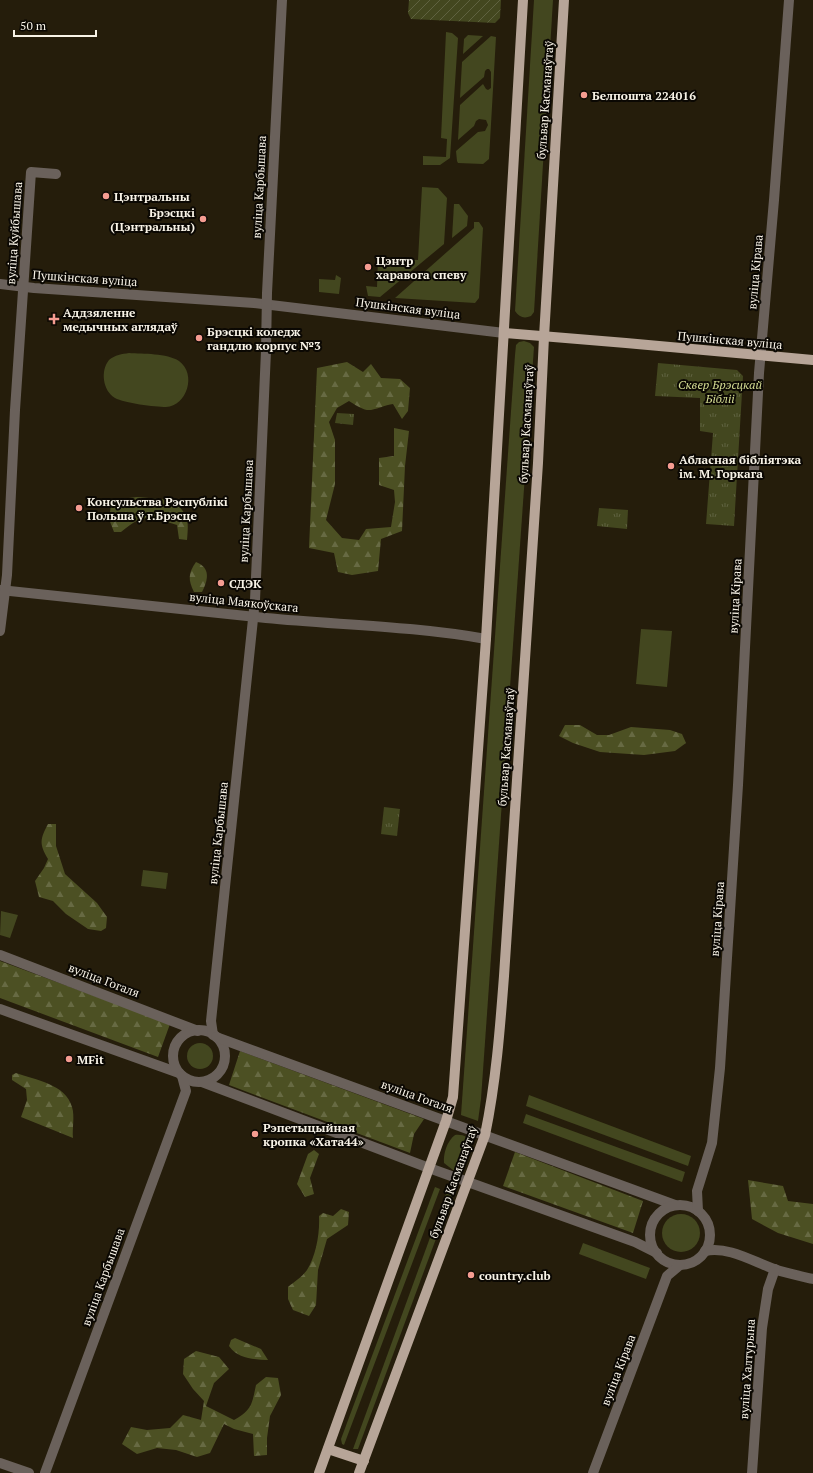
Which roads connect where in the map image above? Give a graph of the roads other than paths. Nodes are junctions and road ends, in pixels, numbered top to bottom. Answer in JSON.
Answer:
{"nodes":[{"id":1,"x":282,"y":0,"type":"edge"},
{"id":2,"x":523,"y":0,"type":"edge"},
{"id":3,"x":564,"y":0,"type":"edge"},
{"id":4,"x":789,"y":0,"type":"edge"},
{"id":5,"x":56,"y":174,"type":"dead end"},
{"id":6,"x":0,"y":284,"type":"edge"},
{"id":7,"x":24,"y":287,"type":"junction"},
{"id":8,"x":267,"y":305,"type":"junction"},
{"id":9,"x":504,"y":333,"type":"junction"},
{"id":10,"x":544,"y":336,"type":"junction"},
{"id":11,"x":760,"y":356,"type":"junction"},
{"id":12,"x":813,"y":360,"type":"edge"},
{"id":13,"x":3,"y":590,"type":"edge"},
{"id":14,"x":253,"y":616,"type":"junction"},
{"id":15,"x":0,"y":631,"type":"edge"},
{"id":16,"x":486,"y":639,"type":"junction"},
{"id":17,"x":0,"y":955,"type":"edge"},
{"id":18,"x":0,"y":1009,"type":"edge"},
{"id":19,"x":208,"y":1033,"type":"junction"},
{"id":20,"x":181,"y":1074,"type":"junction"},
{"id":21,"x":200,"y":1082,"type":"junction"},
{"id":22,"x":186,"y":1091,"type":"junction"},
{"id":23,"x":446,"y":1121,"type":"junction"},
{"id":24,"x":485,"y":1135,"type":"junction"},
{"id":25,"x":429,"y":1168,"type":"junction"},
{"id":26,"x":468,"y":1182,"type":"junction"},
{"id":27,"x":697,"y":1190,"type":"junction"},
{"id":28,"x":679,"y":1205,"type":"junction"},
{"id":29,"x":698,"y":1211,"type":"junction"},
{"id":30,"x":710,"y":1234,"type":"junction"},
{"id":31,"x":705,"y":1251,"type":"junction"},
{"id":32,"x":726,"y":1251,"type":"junction"},
{"id":33,"x":659,"y":1256,"type":"junction"},
{"id":34,"x":680,"y":1265,"type":"junction"},
{"id":35,"x":775,"y":1269,"type":"junction"},
{"id":36,"x":667,"y":1276,"type":"junction"},
{"id":37,"x":813,"y":1279,"type":"edge"},
{"id":38,"x":328,"y":1449,"type":"junction"},
{"id":39,"x":364,"y":1461,"type":"junction"},
{"id":40,"x":0,"y":1463,"type":"edge"},
{"id":41,"x":29,"y":1473,"type":"edge"},
{"id":42,"x":45,"y":1473,"type":"edge"},
{"id":43,"x":319,"y":1473,"type":"edge"},
{"id":44,"x":359,"y":1473,"type":"edge"},
{"id":45,"x":593,"y":1473,"type":"edge"},
{"id":46,"x":752,"y":1473,"type":"edge"}],
"edges":[{"from":1,"to":8,"type":"street","name":"вуліца Карбышава"},
{"from":2,"to":9,"type":"main road"},
{"from":3,"to":10,"type":"main road","name":"бульвар Касманаўтаў"},
{"from":4,"to":11,"type":"street","name":"вуліца Кірава"},
{"from":5,"to":7,"type":"street","name":"вуліца Куйбышава"},
{"from":6,"to":7,"type":"street","name":"Пушкінская вуліца"},
{"from":7,"to":8,"type":"street","name":"Пушкінская вуліца"},
{"from":7,"to":13,"type":"street","name":"вуліца Куйбышава"},
{"from":8,"to":9,"type":"street","name":"Пушкінская вуліца"},
{"from":8,"to":14,"type":"street","name":"вуліца Карбышава"},
{"from":9,"to":10,"type":"main road","name":"Пушкінская вуліца"},
{"from":9,"to":16,"type":"main road"},
{"from":10,"to":11,"type":"main road","name":"Пушкінская вуліца"},
{"from":10,"to":24,"type":"main road","name":"бульвар Касманаўтаў"},
{"from":11,"to":12,"type":"main road","name":"Пушкінская вуліца"},
{"from":11,"to":27,"type":"street","name":"вуліца Кірава"},
{"from":13,"to":14,"type":"street","name":"вуліца Маякоўскага"},
{"from":13,"to":15,"type":"street","name":"вуліца Куйбышава"},
{"from":14,"to":16,"type":"street","name":"вуліца Маякоўскага"},
{"from":14,"to":19,"type":"street","name":"вуліца Карбышава"},
{"from":16,"to":23,"type":"main road"},
{"from":17,"to":19,"type":"street","name":"вуліца Гогаля"},
{"from":18,"to":20,"type":"street"},
{"from":19,"to":20,"type":"street"},
{"from":19,"to":21,"type":"street"},
{"from":19,"to":23,"type":"street","name":"вуліца Гогаля"},
{"from":20,"to":21,"type":"street"},
{"from":20,"to":22,"type":"street"},
{"from":21,"to":22,"type":"street"},
{"from":21,"to":25,"type":"street"},
{"from":22,"to":42,"type":"street","name":"вуліца Карбышава"},
{"from":23,"to":24,"type":"street","name":"вуліца Гогаля"},
{"from":23,"to":25,"type":"main road"},
{"from":24,"to":26,"type":"main road","name":"бульвар Касманаўтаў"},
{"from":24,"to":28,"type":"street","name":"вуліца Гогаля"},
{"from":25,"to":26,"type":"street"},
{"from":25,"to":38,"type":"main road"},
{"from":26,"to":33,"type":"street"},
{"from":26,"to":39,"type":"main road","name":"бульвар Касманаўтаў"},
{"from":27,"to":28,"type":"street","name":"вуліца Кірава"},
{"from":27,"to":29,"type":"street","name":"вуліца Кірава"},
{"from":28,"to":29,"type":"street","name":"вуліца Гогаля"},
{"from":28,"to":33,"type":"street"},
{"from":29,"to":30,"type":"street"},
{"from":30,"to":31,"type":"street"},
{"from":30,"to":32,"type":"street"},
{"from":31,"to":32,"type":"street"},
{"from":31,"to":34,"type":"street"},
{"from":32,"to":35,"type":"street"},
{"from":33,"to":34,"type":"street"},
{"from":33,"to":36,"type":"street"},
{"from":34,"to":36,"type":"street","name":"вуліца Кірава"},
{"from":35,"to":37,"type":"street"},
{"from":35,"to":46,"type":"street","name":"вуліца Халтурына"},
{"from":36,"to":45,"type":"street","name":"вуліца Кірава"},
{"from":38,"to":39,"type":"main road"},
{"from":38,"to":43,"type":"main road"},
{"from":39,"to":44,"type":"main road","name":"бульвар Касманаўтаў"},
{"from":40,"to":41,"type":"street"}]}
